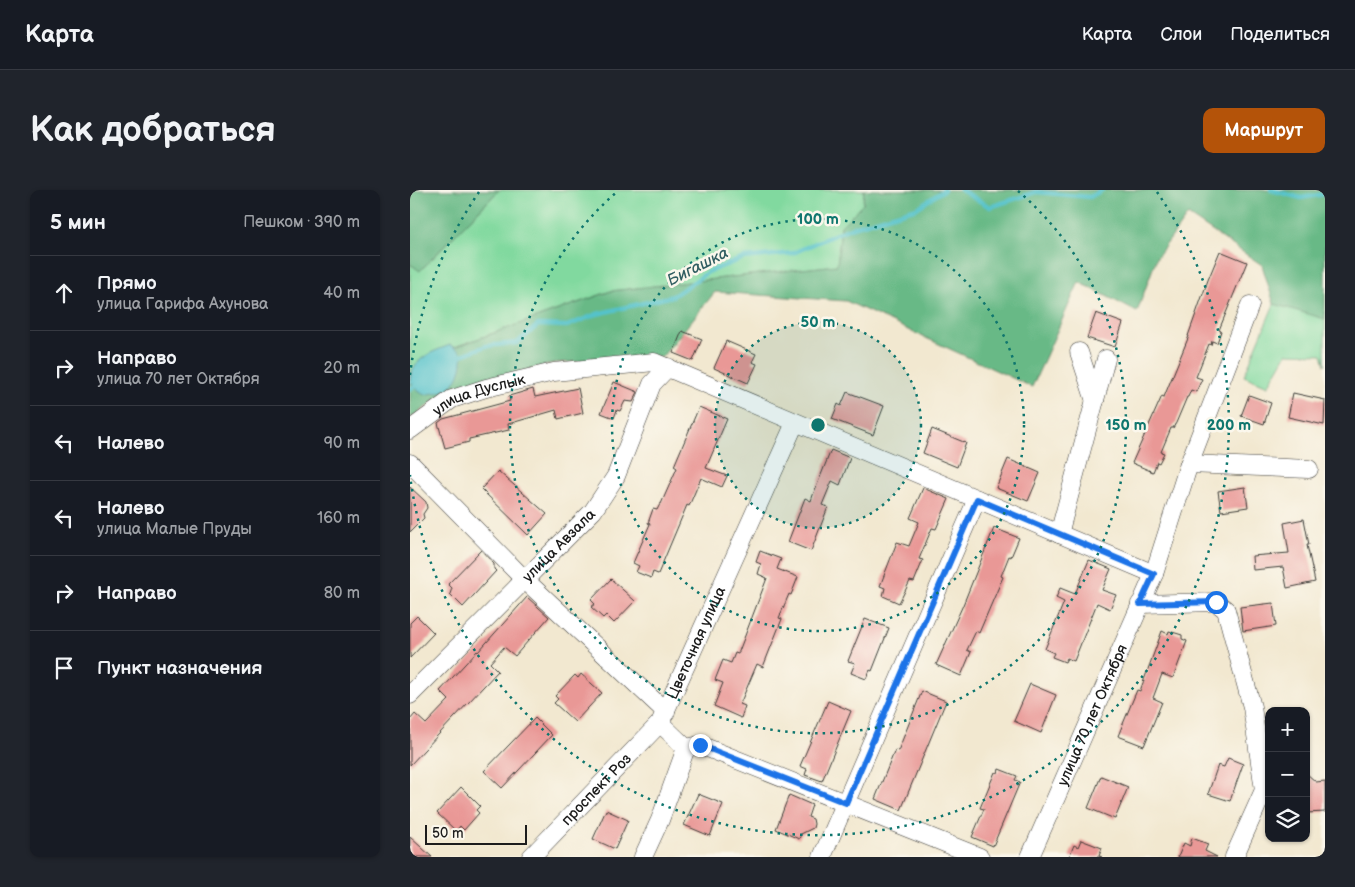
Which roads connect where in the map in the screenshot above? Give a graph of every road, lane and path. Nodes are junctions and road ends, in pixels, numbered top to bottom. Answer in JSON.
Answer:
{"nodes":[{"id":1,"x":1250,"y":305,"type":"dead end"},
{"id":2,"x":1079,"y":352,"type":"dead end"},
{"id":3,"x":1106,"y":359,"type":"dead end"},
{"id":4,"x":661,"y":364,"type":"junction"},
{"id":5,"x":1095,"y":401,"type":"junction"},
{"id":6,"x":795,"y":423,"type":"junction"},
{"id":7,"x":410,"y":430,"type":"edge"},
{"id":8,"x":410,"y":463,"type":"edge"},
{"id":9,"x":1189,"y":464,"type":"junction"},
{"id":10,"x":1309,"y":470,"type":"dead end"},
{"id":11,"x":977,"y":499,"type":"junction"},
{"id":12,"x":1059,"y":534,"type":"junction"},
{"id":13,"x":1154,"y":574,"type":"junction"},
{"id":14,"x":524,"y":579,"type":"junction"},
{"id":15,"x":1140,"y":604,"type":"junction"},
{"id":16,"x":410,"y":695,"type":"edge"},
{"id":17,"x":663,"y":717,"type":"junction"},
{"id":18,"x":686,"y":748,"type":"junction"},
{"id":19,"x":846,"y":803,"type":"junction"},
{"id":20,"x":531,"y":857,"type":"edge"},
{"id":21,"x":643,"y":857,"type":"edge"},
{"id":22,"x":822,"y":857,"type":"edge"},
{"id":23,"x":980,"y":857,"type":"edge"},
{"id":24,"x":1030,"y":857,"type":"edge"},
{"id":25,"x":1234,"y":857,"type":"edge"}],
"edges":[{"from":1,"to":9,"type":"street","name":"улица 70 лет Октября"},
{"from":2,"to":5,"type":"street"},
{"from":3,"to":5,"type":"street"},
{"from":4,"to":6,"type":"street"},
{"from":4,"to":7,"type":"street","name":"улица Дуслык"},
{"from":4,"to":14,"type":"street","name":"улица Авзала"},
{"from":5,"to":12,"type":"street"},
{"from":6,"to":11,"type":"street"},
{"from":6,"to":17,"type":"street","name":"Цветочная улица"},
{"from":8,"to":14,"type":"street"},
{"from":9,"to":10,"type":"street"},
{"from":9,"to":13,"type":"street","name":"улица 70 лет Октября"},
{"from":11,"to":12,"type":"street"},
{"from":11,"to":19,"type":"street"},
{"from":12,"to":13,"type":"street"},
{"from":13,"to":15,"type":"street","name":"улица 70 лет Октября"},
{"from":14,"to":16,"type":"street","name":"улица Авзала"},
{"from":14,"to":17,"type":"street"},
{"from":15,"to":24,"type":"street","name":"улица 70 лет Октября"},
{"from":15,"to":25,"type":"street"},
{"from":17,"to":18,"type":"street"},
{"from":17,"to":20,"type":"street","name":"проспект Роз"},
{"from":18,"to":19,"type":"street"},
{"from":18,"to":21,"type":"street"},
{"from":19,"to":22,"type":"street"},
{"from":19,"to":23,"type":"street"}]}
